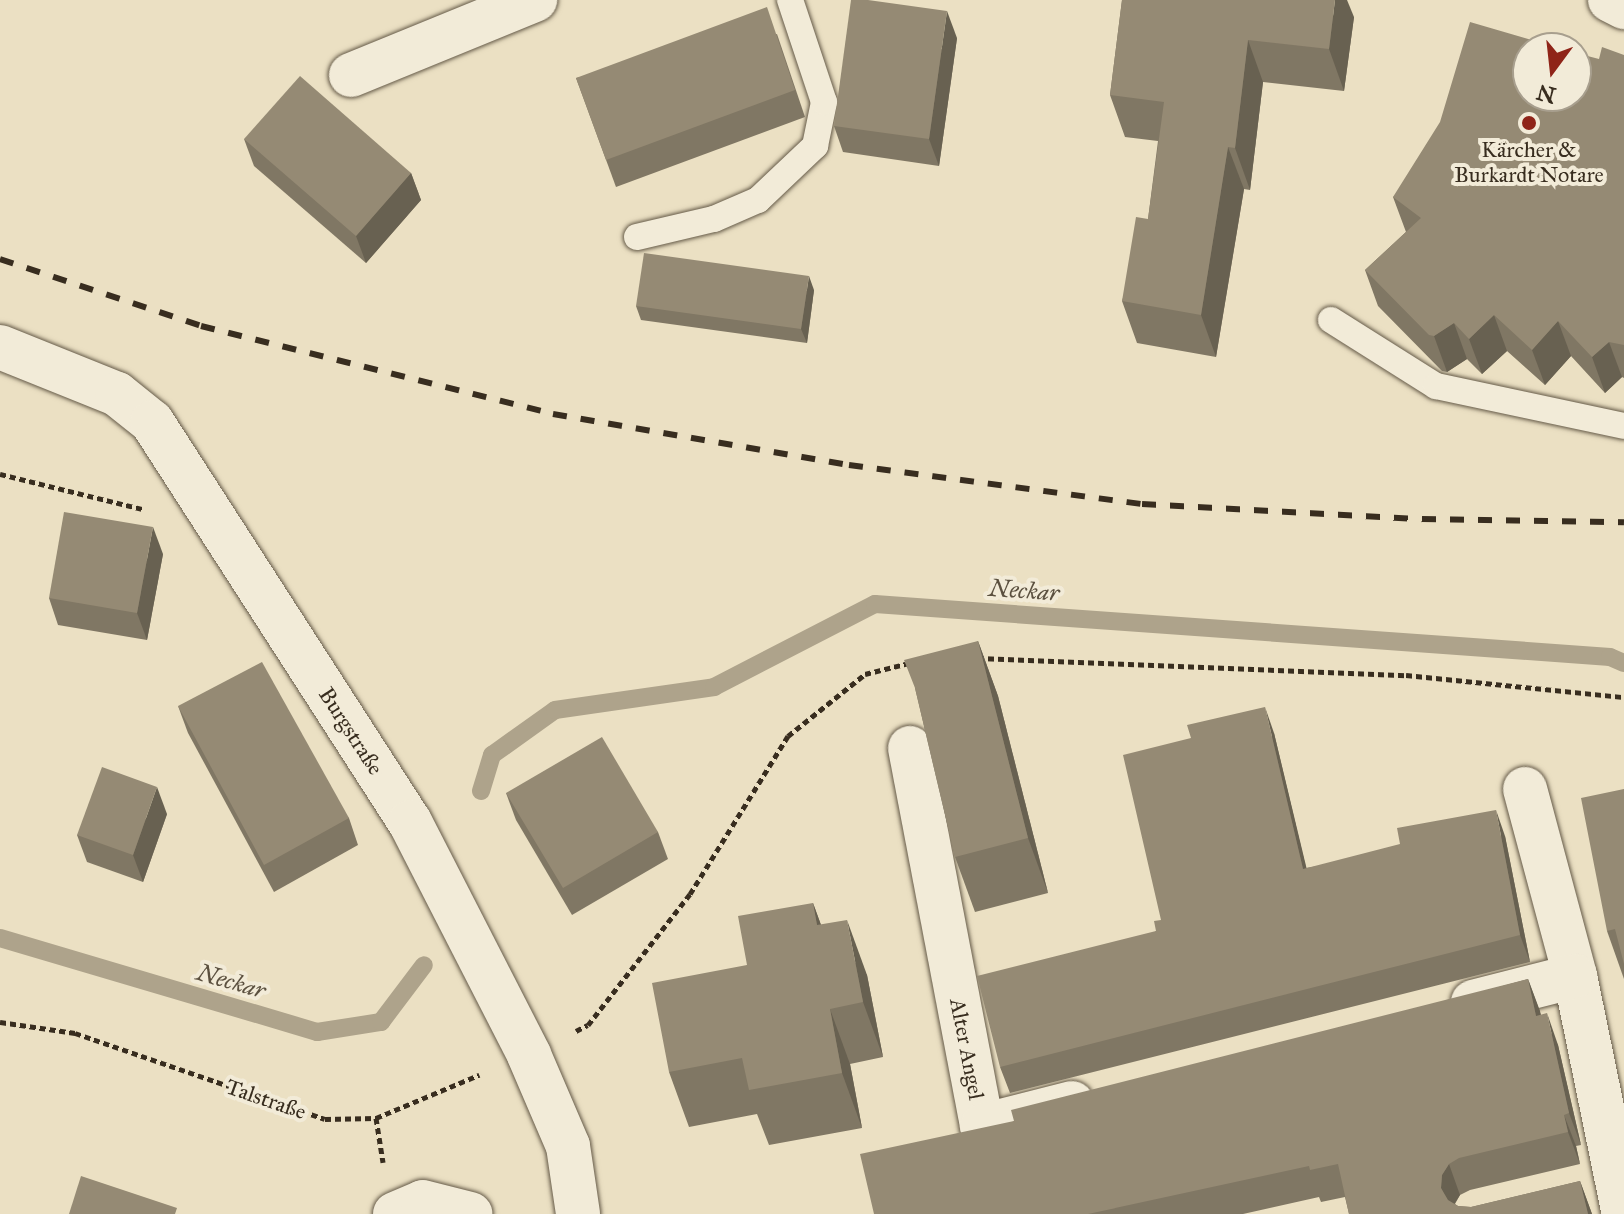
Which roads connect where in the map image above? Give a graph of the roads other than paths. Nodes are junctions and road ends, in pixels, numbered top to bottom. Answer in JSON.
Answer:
{"nodes":[{"id":1,"x":535,"y":0,"type":"edge"},
{"id":2,"x":790,"y":0,"type":"edge"},
{"id":3,"x":1610,"y":0,"type":"edge"},
{"id":4,"x":1624,"y":7,"type":"edge"},
{"id":5,"x":351,"y":75,"type":"dead end"},
{"id":6,"x":637,"y":237,"type":"dead end"},
{"id":7,"x":1331,"y":320,"type":"dead end"},
{"id":8,"x":0,"y":347,"type":"edge"},
{"id":9,"x":1624,"y":426,"type":"edge"},
{"id":10,"x":910,"y":748,"type":"dead end"},
{"id":11,"x":1525,"y":789,"type":"dead end"},
{"id":12,"x":1575,"y":976,"type":"junction"},
{"id":13,"x":1438,"y":1011,"type":"edge"},
{"id":14,"x":1103,"y":1095,"type":"edge"},
{"id":15,"x":1612,"y":1191,"type":"edge"},
{"id":16,"x":395,"y":1214,"type":"edge"},
{"id":17,"x":470,"y":1214,"type":"edge"},
{"id":18,"x":578,"y":1214,"type":"edge"}],
"edges":[{"from":1,"to":5,"type":"street"},
{"from":2,"to":6,"type":"lane"},
{"from":3,"to":4,"type":"street"},
{"from":7,"to":9,"type":"lane"},
{"from":8,"to":18,"type":"street","name":"Burgstraße"},
{"from":10,"to":14,"type":"street","name":"Alter Angel"},
{"from":11,"to":12,"type":"street"},
{"from":12,"to":13,"type":"street"},
{"from":12,"to":15,"type":"street"},
{"from":16,"to":17,"type":"street"}]}
